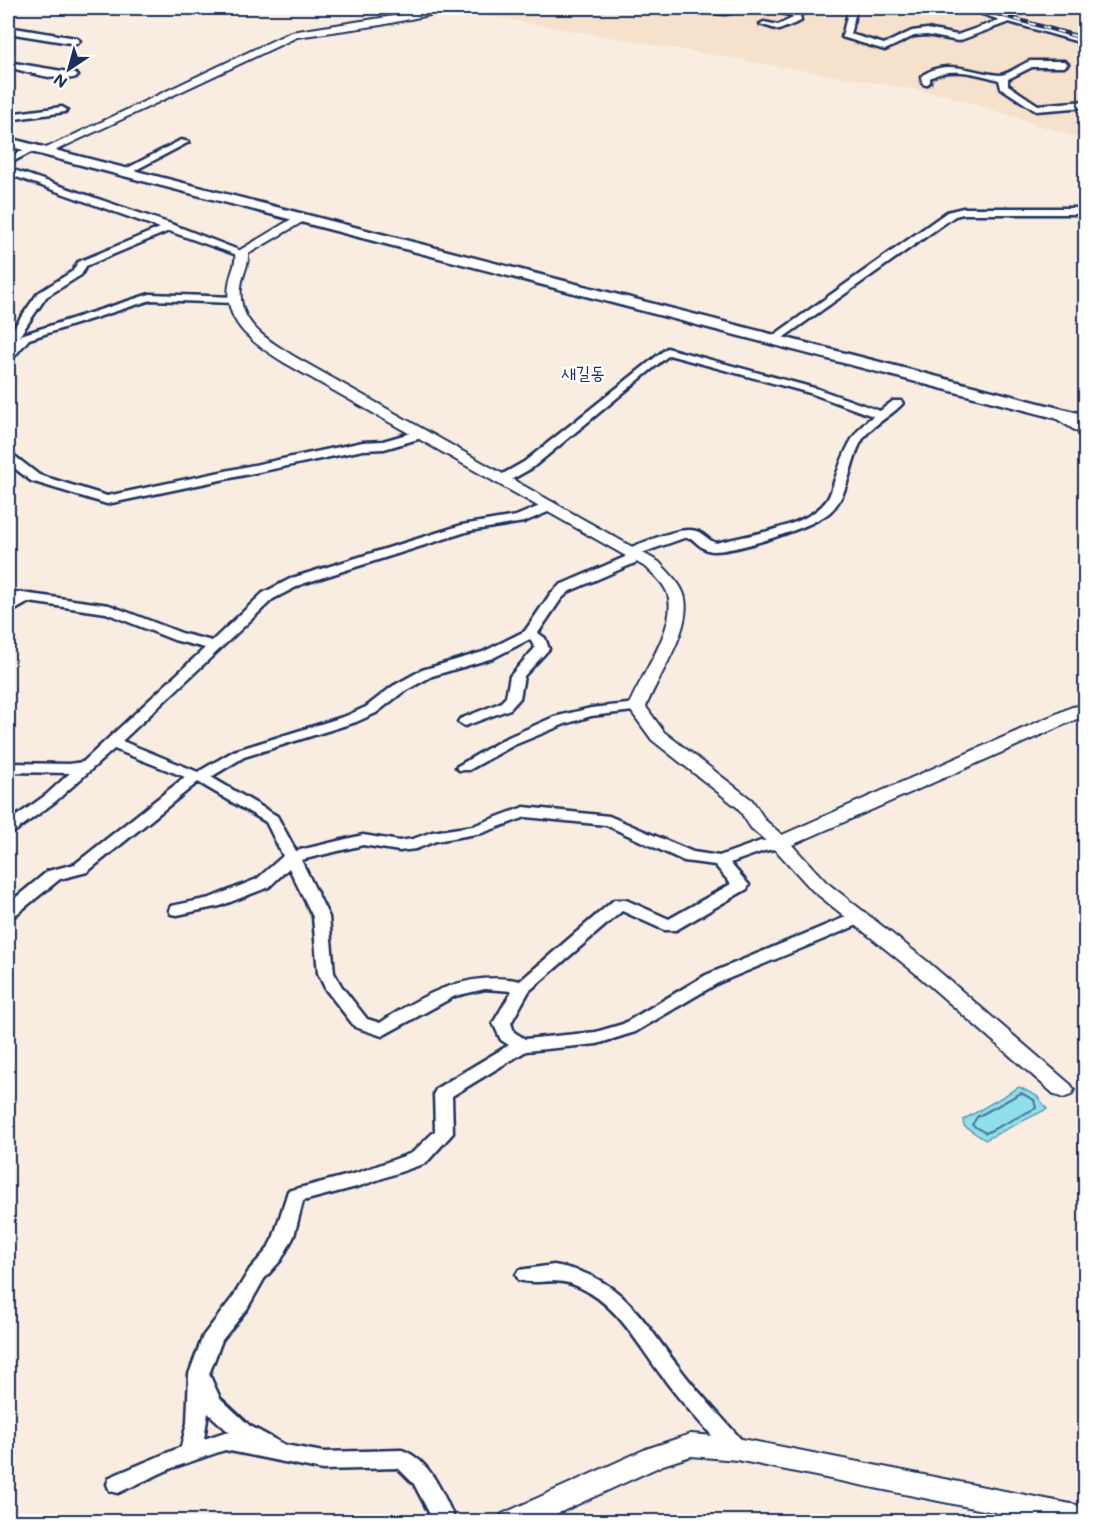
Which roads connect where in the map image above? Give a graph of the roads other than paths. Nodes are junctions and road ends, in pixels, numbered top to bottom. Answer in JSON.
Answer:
{"nodes":[{"id":1,"x":458,"y":8,"type":"edge"},
{"id":2,"x":678,"y":8,"type":"edge"},
{"id":3,"x":750,"y":8,"type":"edge"},
{"id":4,"x":762,"y":8,"type":"edge"},
{"id":5,"x":769,"y":8,"type":"edge"},
{"id":6,"x":813,"y":8,"type":"edge"},
{"id":7,"x":853,"y":8,"type":"edge"},
{"id":8,"x":968,"y":8,"type":"edge"},
{"id":9,"x":795,"y":14,"type":"junction"},
{"id":10,"x":747,"y":19,"type":"dead end"},
{"id":11,"x":1008,"y":20,"type":"junction"},
{"id":12,"x":764,"y":24,"type":"dead end"},
{"id":13,"x":8,"y":30,"type":"edge"},
{"id":14,"x":76,"y":41,"type":"dead end"},
{"id":15,"x":1086,"y":42,"type":"edge"},
{"id":16,"x":1064,"y":64,"type":"dead end"},
{"id":17,"x":8,"y":65,"type":"edge"},
{"id":18,"x":21,"y":68,"type":"junction"},
{"id":19,"x":8,"y":74,"type":"edge"},
{"id":20,"x":74,"y":76,"type":"dead end"},
{"id":21,"x":1004,"y":78,"type":"junction"},
{"id":22,"x":926,"y":82,"type":"dead end"},
{"id":23,"x":1086,"y":104,"type":"edge"},
{"id":24,"x":62,"y":110,"type":"dead end"},
{"id":25,"x":8,"y":117,"type":"edge"},
{"id":26,"x":8,"y":141,"type":"edge"},
{"id":27,"x":184,"y":142,"type":"dead end"},
{"id":28,"x":40,"y":150,"type":"junction"},
{"id":29,"x":8,"y":161,"type":"edge"},
{"id":30,"x":125,"y":172,"type":"junction"},
{"id":31,"x":10,"y":173,"type":"edge"},
{"id":32,"x":1086,"y":211,"type":"edge"},
{"id":33,"x":1064,"y":213,"type":"junction"},
{"id":34,"x":300,"y":218,"type":"junction"},
{"id":35,"x":1086,"y":224,"type":"edge"},
{"id":36,"x":170,"y":227,"type":"junction"},
{"id":37,"x":241,"y":253,"type":"junction"},
{"id":38,"x":235,"y":300,"type":"junction"},
{"id":39,"x":773,"y":340,"type":"junction"},
{"id":40,"x":10,"y":345,"type":"edge"},
{"id":41,"x":8,"y":357,"type":"edge"},
{"id":42,"x":897,"y":404,"type":"dead end"},
{"id":43,"x":1057,"y":413,"type":"junction"},
{"id":44,"x":880,"y":415,"type":"junction"},
{"id":45,"x":1086,"y":421,"type":"edge"},
{"id":46,"x":1086,"y":433,"type":"edge"},
{"id":47,"x":421,"y":434,"type":"junction"},
{"id":48,"x":8,"y":457,"type":"edge"},
{"id":49,"x":503,"y":479,"type":"junction"},
{"id":50,"x":551,"y":506,"type":"junction"},
{"id":51,"x":632,"y":552,"type":"junction"},
{"id":52,"x":8,"y":595,"type":"edge"},
{"id":53,"x":28,"y":597,"type":"junction"},
{"id":54,"x":8,"y":610,"type":"edge"},
{"id":55,"x":530,"y":634,"type":"junction"},
{"id":56,"x":216,"y":646,"type":"junction"},
{"id":57,"x":637,"y":706,"type":"junction"},
{"id":58,"x":1086,"y":710,"type":"edge"},
{"id":59,"x":465,"y":722,"type":"dead end"},
{"id":60,"x":111,"y":742,"type":"junction"},
{"id":61,"x":88,"y":765,"type":"junction"},
{"id":62,"x":8,"y":767,"type":"edge"},
{"id":63,"x":464,"y":767,"type":"dead end"},
{"id":64,"x":198,"y":777,"type":"junction"},
{"id":65,"x":8,"y":830,"type":"edge"},
{"id":66,"x":780,"y":843,"type":"junction"},
{"id":67,"x":290,"y":858,"type":"junction"},
{"id":68,"x":720,"y":861,"type":"junction"},
{"id":69,"x":177,"y":910,"type":"dead end"},
{"id":70,"x":8,"y":912,"type":"edge"},
{"id":71,"x":859,"y":918,"type":"junction"},
{"id":72,"x":523,"y":987,"type":"junction"},
{"id":73,"x":522,"y":1045,"type":"junction"},
{"id":74,"x":1063,"y":1090,"type":"dead end"},
{"id":75,"x":526,"y":1275,"type":"dead end"},
{"id":76,"x":199,"y":1374,"type":"junction"},
{"id":77,"x":737,"y":1449,"type":"junction"},
{"id":78,"x":281,"y":1453,"type":"junction"},
{"id":79,"x":190,"y":1454,"type":"junction"},
{"id":80,"x":118,"y":1484,"type":"dead end"},
{"id":81,"x":1086,"y":1520,"type":"edge"},
{"id":82,"x":445,"y":1521,"type":"edge"},
{"id":83,"x":511,"y":1521,"type":"edge"}],
"edges":[{"from":1,"to":28,"type":"street"},
{"from":2,"to":3,"type":"street"},
{"from":4,"to":10,"type":"street"},
{"from":5,"to":9,"type":"street"},
{"from":6,"to":9,"type":"street"},
{"from":7,"to":11,"type":"street"},
{"from":8,"to":11,"type":"street"},
{"from":9,"to":12,"type":"street"},
{"from":11,"to":15,"type":"street"},
{"from":13,"to":14,"type":"street"},
{"from":16,"to":21,"type":"street"},
{"from":17,"to":18,"type":"street"},
{"from":18,"to":19,"type":"street"},
{"from":18,"to":20,"type":"street"},
{"from":21,"to":22,"type":"street"},
{"from":21,"to":23,"type":"street"},
{"from":24,"to":25,"type":"street"},
{"from":26,"to":28,"type":"main road"},
{"from":27,"to":30,"type":"street"},
{"from":28,"to":29,"type":"street"},
{"from":28,"to":30,"type":"main road"},
{"from":30,"to":34,"type":"main road"},
{"from":31,"to":36,"type":"street"},
{"from":32,"to":33,"type":"street"},
{"from":33,"to":35,"type":"street"},
{"from":33,"to":39,"type":"street"},
{"from":34,"to":37,"type":"street"},
{"from":34,"to":39,"type":"main road"},
{"from":36,"to":37,"type":"street"},
{"from":36,"to":40,"type":"street"},
{"from":37,"to":38,"type":"street"},
{"from":38,"to":40,"type":"street"},
{"from":38,"to":47,"type":"street"},
{"from":39,"to":43,"type":"main road"},
{"from":40,"to":41,"type":"street"},
{"from":42,"to":44,"type":"street"},
{"from":43,"to":45,"type":"main road"},
{"from":43,"to":46,"type":"street"},
{"from":44,"to":49,"type":"street"},
{"from":44,"to":51,"type":"street"},
{"from":47,"to":48,"type":"street"},
{"from":47,"to":49,"type":"street"},
{"from":49,"to":50,"type":"street"},
{"from":50,"to":51,"type":"street"},
{"from":50,"to":56,"type":"street"},
{"from":51,"to":55,"type":"street"},
{"from":51,"to":57,"type":"street"},
{"from":52,"to":53,"type":"street"},
{"from":53,"to":54,"type":"street"},
{"from":53,"to":56,"type":"street"},
{"from":55,"to":59,"type":"street"},
{"from":55,"to":64,"type":"street"},
{"from":56,"to":60,"type":"street"},
{"from":57,"to":63,"type":"street"},
{"from":57,"to":66,"type":"street"},
{"from":58,"to":66,"type":"street"},
{"from":60,"to":61,"type":"street"},
{"from":60,"to":64,"type":"street"},
{"from":61,"to":62,"type":"street"},
{"from":61,"to":65,"type":"street"},
{"from":64,"to":67,"type":"street"},
{"from":64,"to":70,"type":"street"},
{"from":66,"to":68,"type":"street"},
{"from":66,"to":71,"type":"street"},
{"from":67,"to":68,"type":"street"},
{"from":67,"to":69,"type":"street"},
{"from":67,"to":72,"type":"street"},
{"from":68,"to":72,"type":"street"},
{"from":71,"to":73,"type":"street"},
{"from":71,"to":74,"type":"street"},
{"from":72,"to":73,"type":"street"},
{"from":73,"to":76,"type":"street"},
{"from":75,"to":77,"type":"street"},
{"from":76,"to":78,"type":"street"},
{"from":76,"to":79,"type":"street"},
{"from":77,"to":81,"type":"street"},
{"from":77,"to":83,"type":"street"},
{"from":78,"to":79,"type":"street"},
{"from":78,"to":82,"type":"street"},
{"from":79,"to":80,"type":"street"}]}
